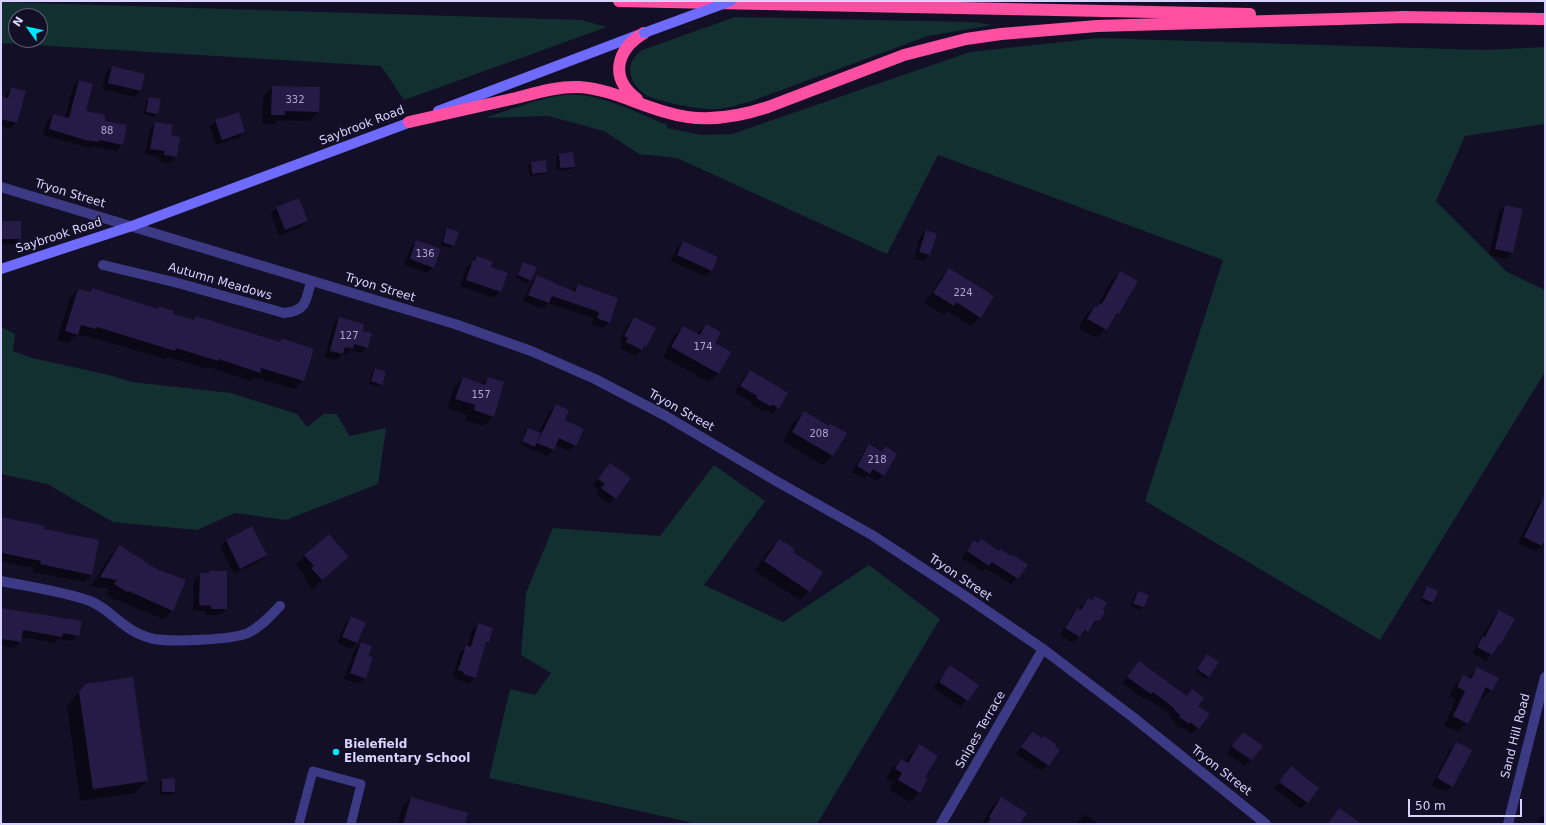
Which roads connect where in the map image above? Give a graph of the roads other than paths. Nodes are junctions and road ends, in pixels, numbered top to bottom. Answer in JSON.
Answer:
{"nodes":[{"id":1,"x":619,"y":1,"type":"edge"},
{"id":2,"x":731,"y":1,"type":"edge"},
{"id":3,"x":1407,"y":17,"type":"junction"},
{"id":4,"x":1545,"y":19,"type":"edge"},
{"id":5,"x":644,"y":33,"type":"junction"},
{"id":6,"x":651,"y":107,"type":"junction"},
{"id":7,"x":409,"y":122,"type":"junction"},
{"id":8,"x":1,"y":187,"type":"edge"},
{"id":9,"x":132,"y":226,"type":"junction"},
{"id":10,"x":103,"y":265,"type":"dead end"},
{"id":11,"x":1,"y":269,"type":"edge"},
{"id":12,"x":311,"y":281,"type":"junction"},
{"id":13,"x":1,"y":582,"type":"edge"},
{"id":14,"x":280,"y":606,"type":"dead end"},
{"id":15,"x":1043,"y":649,"type":"junction"},
{"id":16,"x":1545,"y":677,"type":"edge"},
{"id":17,"x":1541,"y":705,"type":"edge"},
{"id":18,"x":298,"y":824,"type":"edge"},
{"id":19,"x":351,"y":824,"type":"edge"},
{"id":20,"x":941,"y":824,"type":"edge"},
{"id":21,"x":1266,"y":824,"type":"edge"},
{"id":22,"x":1508,"y":824,"type":"edge"}],
"edges":[{"from":1,"to":3,"type":"highway"},
{"from":2,"to":5,"type":"main road","name":"Saybrook Road","bridge":true},
{"from":3,"to":4,"type":"highway"},
{"from":3,"to":6,"type":"highway"},
{"from":5,"to":6,"type":"highway"},
{"from":5,"to":7,"type":"main road","name":"Saybrook Road"},
{"from":6,"to":7,"type":"highway"},
{"from":7,"to":9,"type":"main road","name":"Saybrook Road"},
{"from":8,"to":9,"type":"street","name":"Tryon Street"},
{"from":9,"to":11,"type":"main road","name":"Saybrook Road"},
{"from":9,"to":12,"type":"street","name":"Tryon Street"},
{"from":10,"to":12,"type":"street","name":"Autumn Meadows"},
{"from":12,"to":15,"type":"street","name":"Tryon Street"},
{"from":13,"to":14,"type":"street"},
{"from":15,"to":20,"type":"street","name":"Snipes Terrace"},
{"from":15,"to":21,"type":"street","name":"Tryon Street"},
{"from":16,"to":17,"type":"street","name":"Sand Hill Road"},
{"from":17,"to":22,"type":"street","name":"Sand Hill Road"},
{"from":18,"to":19,"type":"lane"}]}
